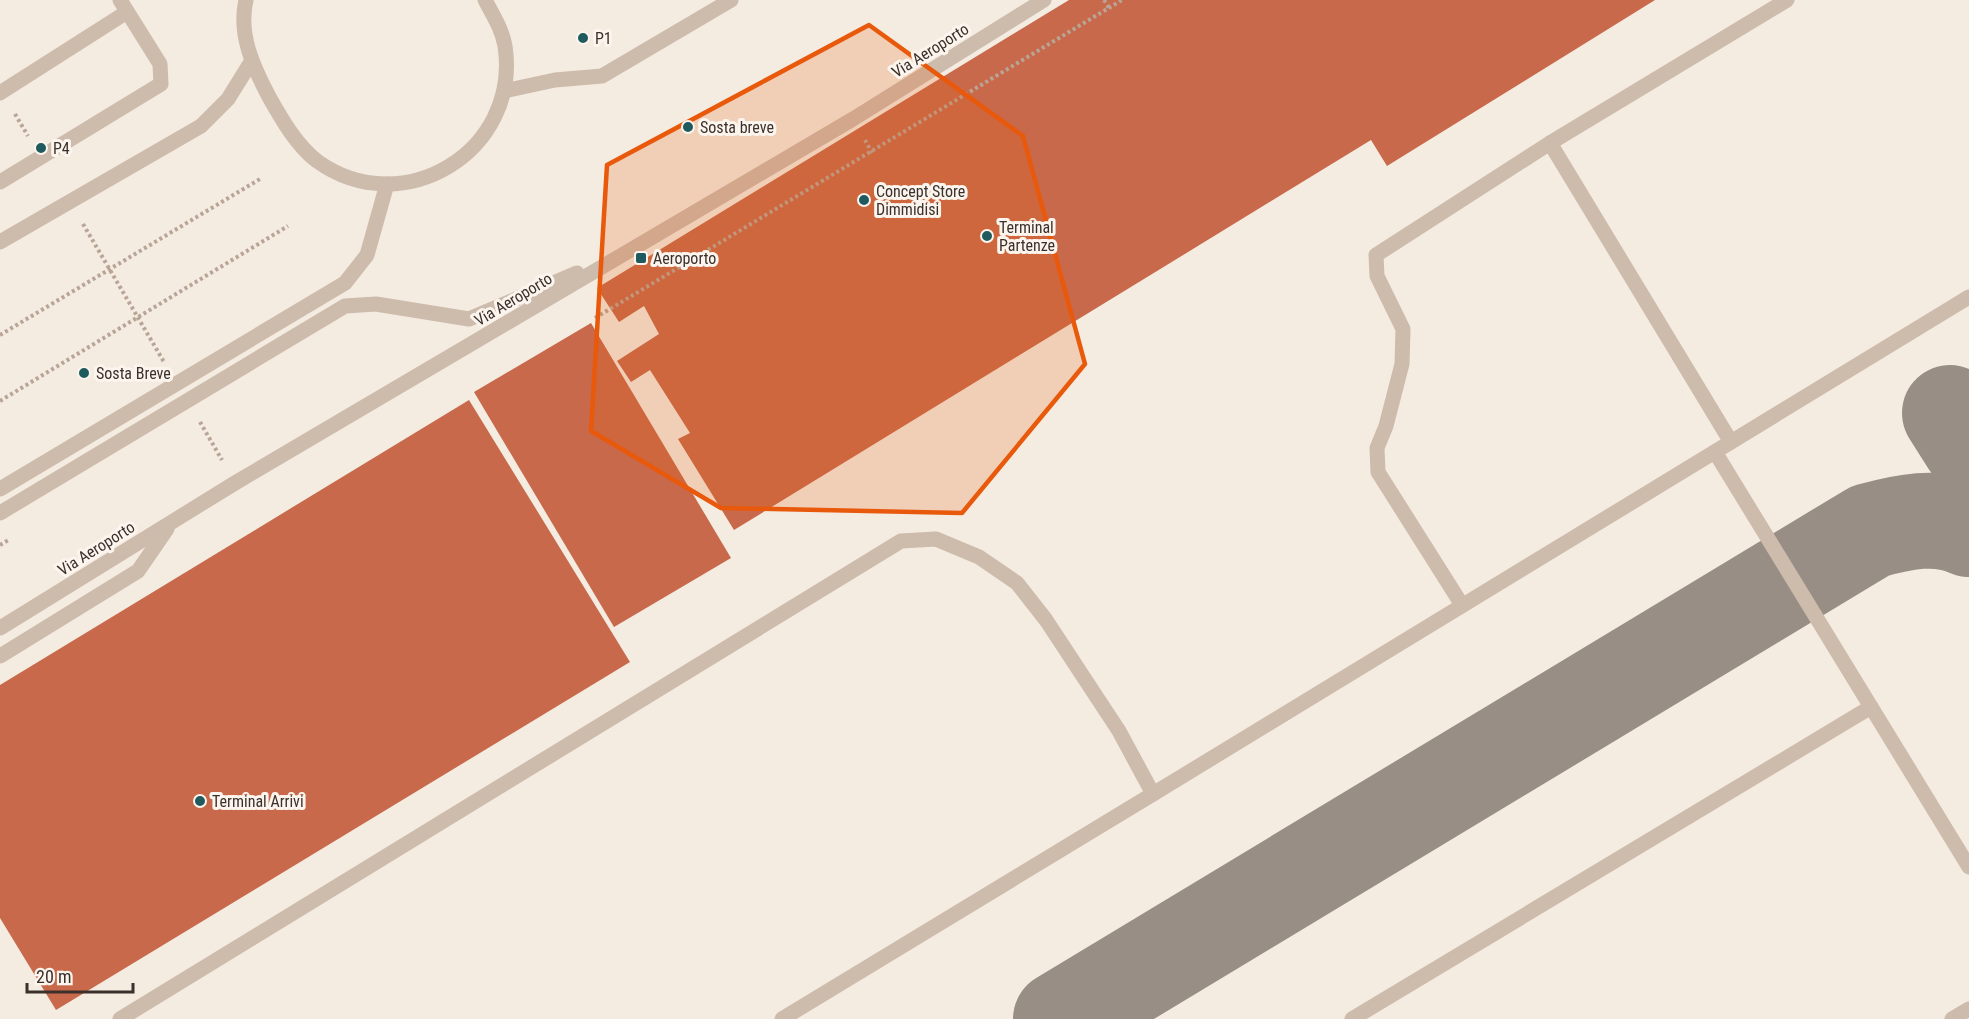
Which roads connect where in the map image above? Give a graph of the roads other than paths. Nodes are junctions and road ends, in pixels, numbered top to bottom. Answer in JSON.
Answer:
{"nodes":[{"id":1,"x":246,"y":0,"type":"edge"},
{"id":2,"x":485,"y":0,"type":"edge"},
{"id":3,"x":731,"y":0,"type":"edge"},
{"id":4,"x":1044,"y":0,"type":"edge"},
{"id":5,"x":1787,"y":0,"type":"edge"},
{"id":6,"x":123,"y":6,"type":"edge"},
{"id":7,"x":251,"y":62,"type":"junction"},
{"id":8,"x":504,"y":91,"type":"junction"},
{"id":9,"x":1,"y":93,"type":"edge"},
{"id":10,"x":1550,"y":143,"type":"junction"},
{"id":11,"x":0,"y":182,"type":"edge"},
{"id":12,"x":387,"y":184,"type":"junction"},
{"id":13,"x":0,"y":242,"type":"edge"},
{"id":14,"x":634,"y":248,"type":"junction"},
{"id":15,"x":1969,"y":297,"type":"edge"},
{"id":16,"x":1731,"y":442,"type":"junction"},
{"id":17,"x":1715,"y":452,"type":"junction"},
{"id":18,"x":0,"y":489,"type":"edge"},
{"id":19,"x":0,"y":513,"type":"edge"},
{"id":20,"x":170,"y":524,"type":"junction"},
{"id":21,"x":1462,"y":605,"type":"junction"},
{"id":22,"x":0,"y":628,"type":"edge"},
{"id":23,"x":0,"y":656,"type":"edge"},
{"id":24,"x":1871,"y":707,"type":"junction"},
{"id":25,"x":1153,"y":794,"type":"junction"},
{"id":26,"x":1969,"y":867,"type":"edge"},
{"id":27,"x":1969,"y":1009,"type":"edge"},
{"id":28,"x":120,"y":1019,"type":"edge"},
{"id":29,"x":782,"y":1019,"type":"edge"},
{"id":30,"x":1352,"y":1019,"type":"edge"},
{"id":31,"x":1952,"y":1019,"type":"edge"}],
"edges":[{"from":1,"to":7,"type":"lane"},
{"from":2,"to":8,"type":"lane"},
{"from":3,"to":8,"type":"lane"},
{"from":4,"to":14,"type":"lane","name":"Via Aeroporto"},
{"from":5,"to":10,"type":"lane"},
{"from":6,"to":9,"type":"lane"},
{"from":6,"to":11,"type":"lane"},
{"from":7,"to":12,"type":"lane"},
{"from":7,"to":13,"type":"lane"},
{"from":8,"to":12,"type":"lane"},
{"from":10,"to":16,"type":"lane"},
{"from":10,"to":21,"type":"lane"},
{"from":12,"to":18,"type":"lane"},
{"from":14,"to":19,"type":"lane"},
{"from":14,"to":20,"type":"lane","name":"Via Aeroporto"},
{"from":15,"to":16,"type":"lane"},
{"from":16,"to":17,"type":"lane"},
{"from":17,"to":21,"type":"lane"},
{"from":17,"to":24,"type":"lane"},
{"from":20,"to":22,"type":"lane","name":"Via Aeroporto"},
{"from":20,"to":23,"type":"lane"},
{"from":21,"to":25,"type":"lane"},
{"from":24,"to":26,"type":"lane"},
{"from":24,"to":30,"type":"lane"},
{"from":25,"to":28,"type":"lane"},
{"from":25,"to":29,"type":"lane"},
{"from":27,"to":31,"type":"lane"}]}
